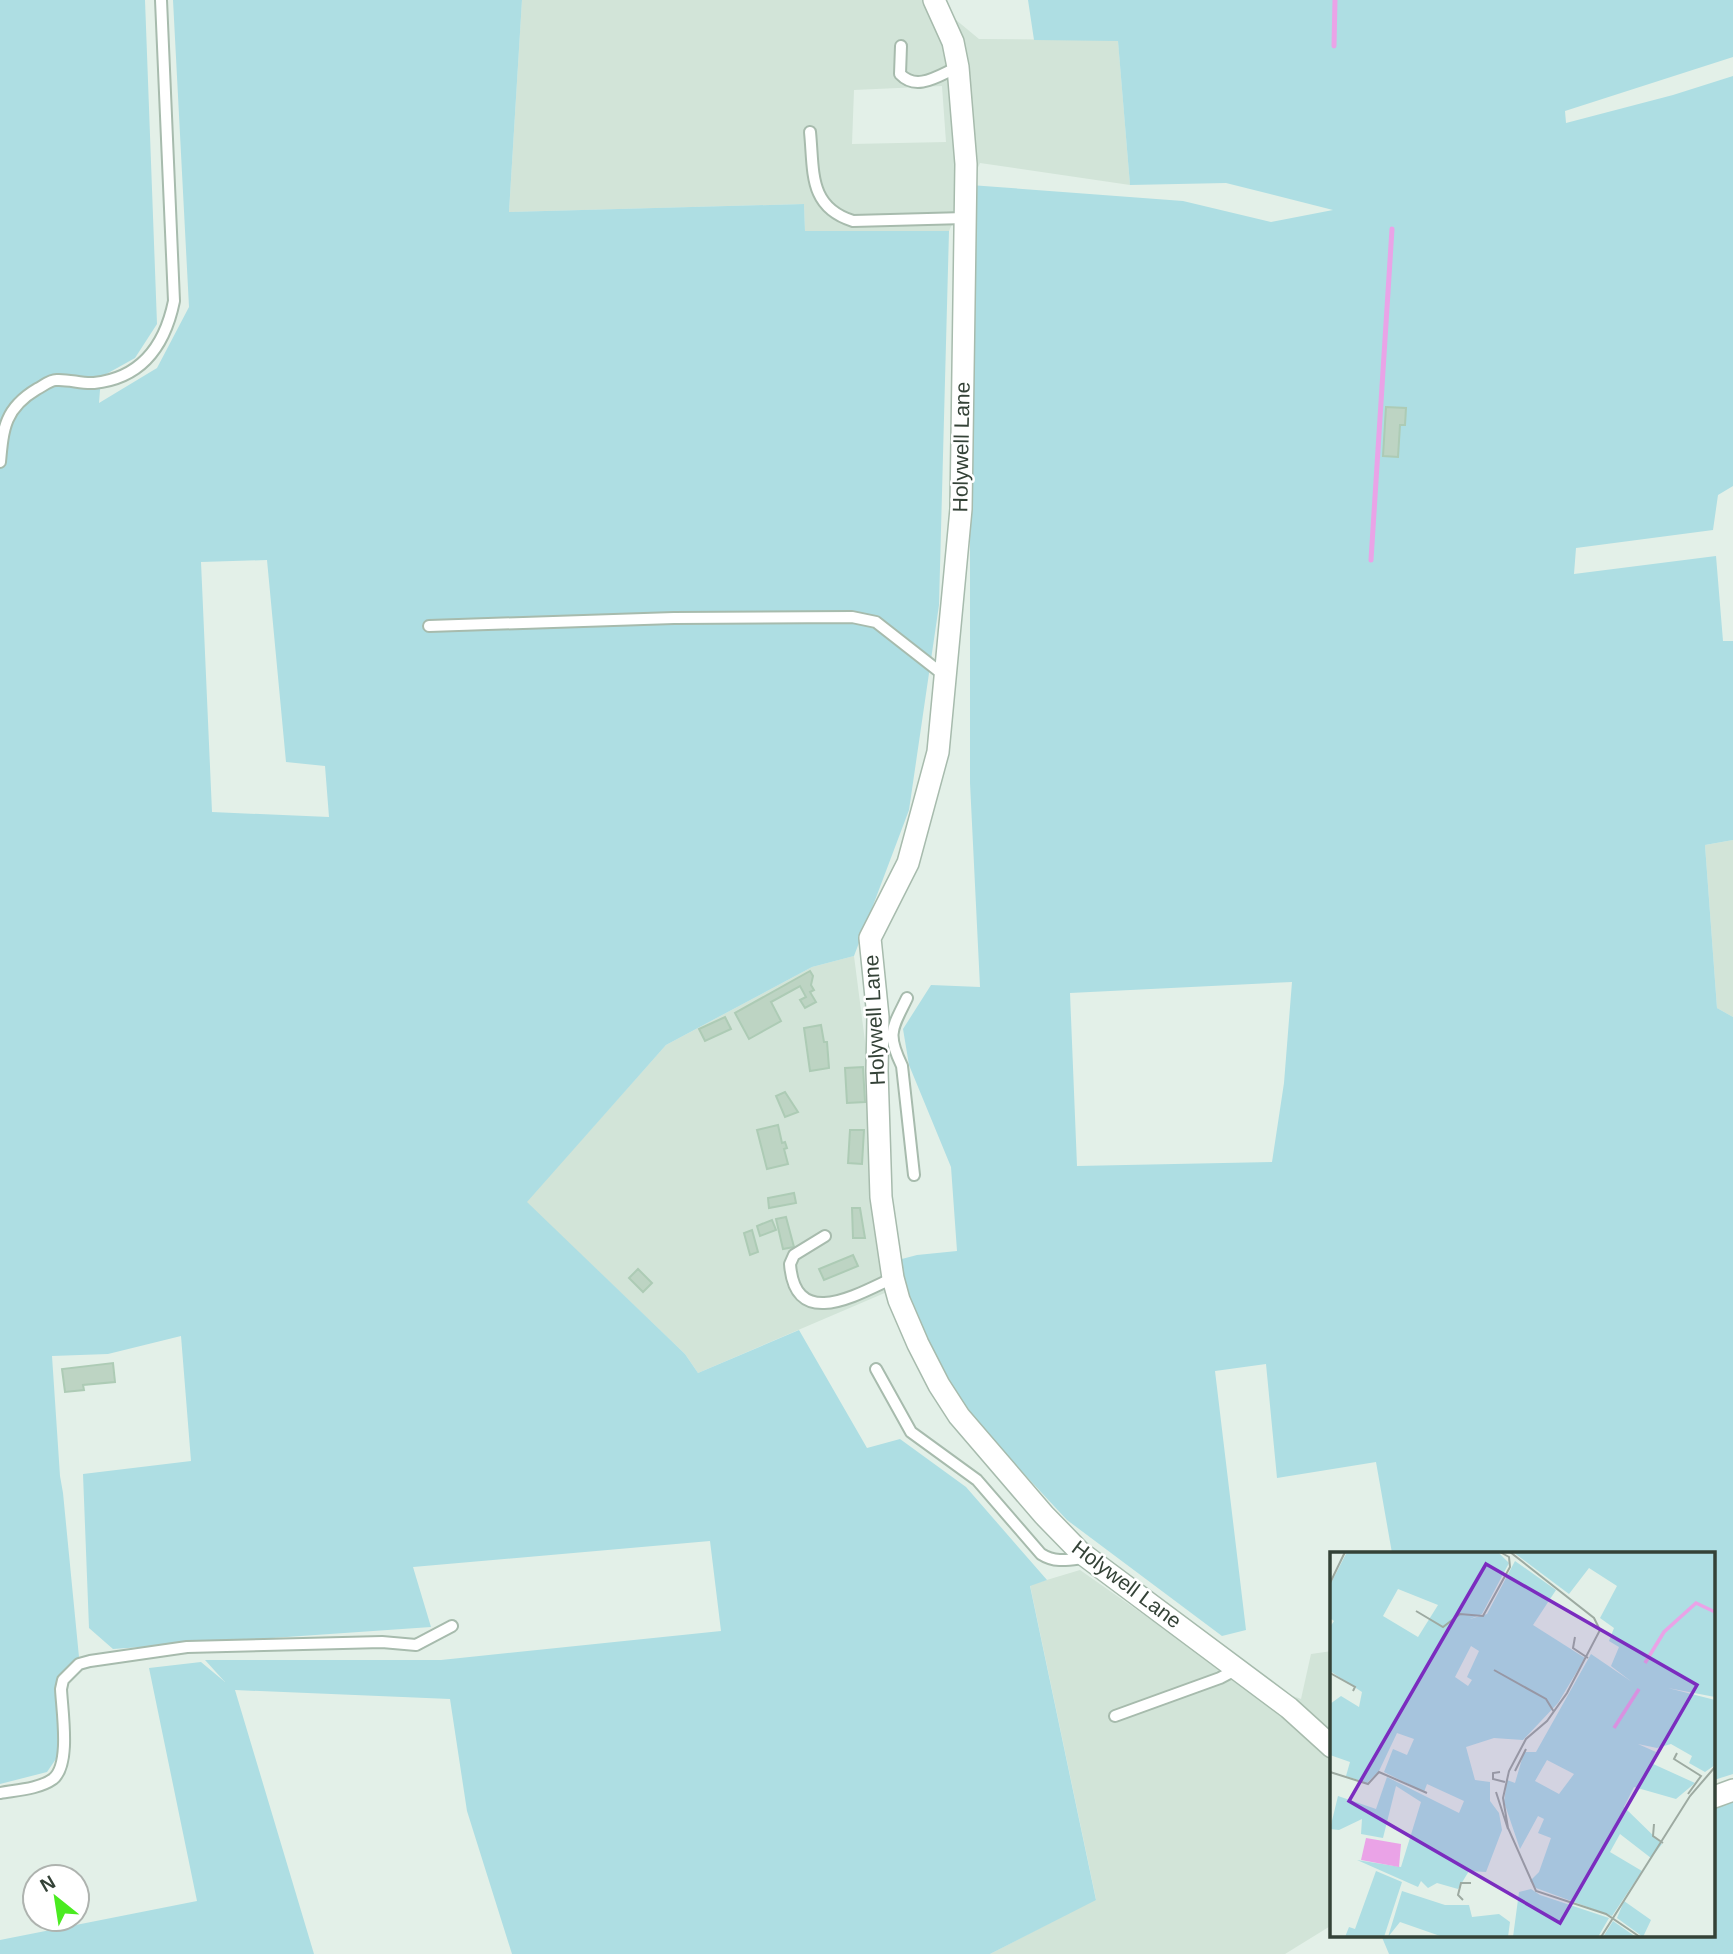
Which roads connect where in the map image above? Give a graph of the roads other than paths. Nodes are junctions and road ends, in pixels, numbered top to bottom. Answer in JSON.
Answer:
{"nodes":[{"id":1,"x":161,"y":0,"type":"edge"},
{"id":2,"x":934,"y":0,"type":"edge"},
{"id":3,"x":901,"y":46,"type":"dead end"},
{"id":4,"x":958,"y":67,"type":"junction"},
{"id":5,"x":810,"y":132,"type":"dead end"},
{"id":6,"x":965,"y":218,"type":"junction"},
{"id":7,"x":0,"y":462,"type":"edge"},
{"id":8,"x":429,"y":626,"type":"dead end"},
{"id":9,"x":945,"y":676,"type":"junction"},
{"id":10,"x":907,"y":998,"type":"dead end"},
{"id":11,"x":895,"y":1051,"type":"junction"},
{"id":12,"x":877,"y":1071,"type":"junction"},
{"id":13,"x":914,"y":1175,"type":"dead end"},
{"id":14,"x":825,"y":1236,"type":"dead end"},
{"id":15,"x":893,"y":1278,"type":"junction"},
{"id":16,"x":876,"y":1369,"type":"dead end"},
{"id":17,"x":1087,"y":1558,"type":"junction"},
{"id":18,"x":452,"y":1626,"type":"dead end"},
{"id":19,"x":1237,"y":1670,"type":"junction"},
{"id":20,"x":1115,"y":1716,"type":"dead end"},
{"id":21,"x":1330,"y":1745,"type":"edge"},
{"id":22,"x":1733,"y":1790,"type":"edge"},
{"id":23,"x":0,"y":1793,"type":"edge"},
{"id":24,"x":1716,"y":1796,"type":"edge"}],
"edges":[{"from":1,"to":7,"type":"lane"},
{"from":2,"to":4,"type":"street","name":"Holywell Lane"},
{"from":3,"to":4,"type":"lane"},
{"from":4,"to":6,"type":"street","name":"Holywell Lane"},
{"from":5,"to":6,"type":"lane"},
{"from":6,"to":9,"type":"street","name":"Holywell Lane"},
{"from":8,"to":9,"type":"lane"},
{"from":9,"to":12,"type":"street","name":"Holywell Lane"},
{"from":10,"to":11,"type":"lane"},
{"from":11,"to":12,"type":"lane"},
{"from":11,"to":13,"type":"lane"},
{"from":12,"to":15,"type":"street","name":"Holywell Lane"},
{"from":14,"to":15,"type":"lane"},
{"from":15,"to":17,"type":"street","name":"Holywell Lane"},
{"from":16,"to":17,"type":"lane"},
{"from":17,"to":19,"type":"street","name":"Holywell Lane"},
{"from":18,"to":23,"type":"lane"},
{"from":19,"to":20,"type":"lane"},
{"from":19,"to":21,"type":"street","name":"Holywell Lane"},
{"from":22,"to":24,"type":"street"}]}
